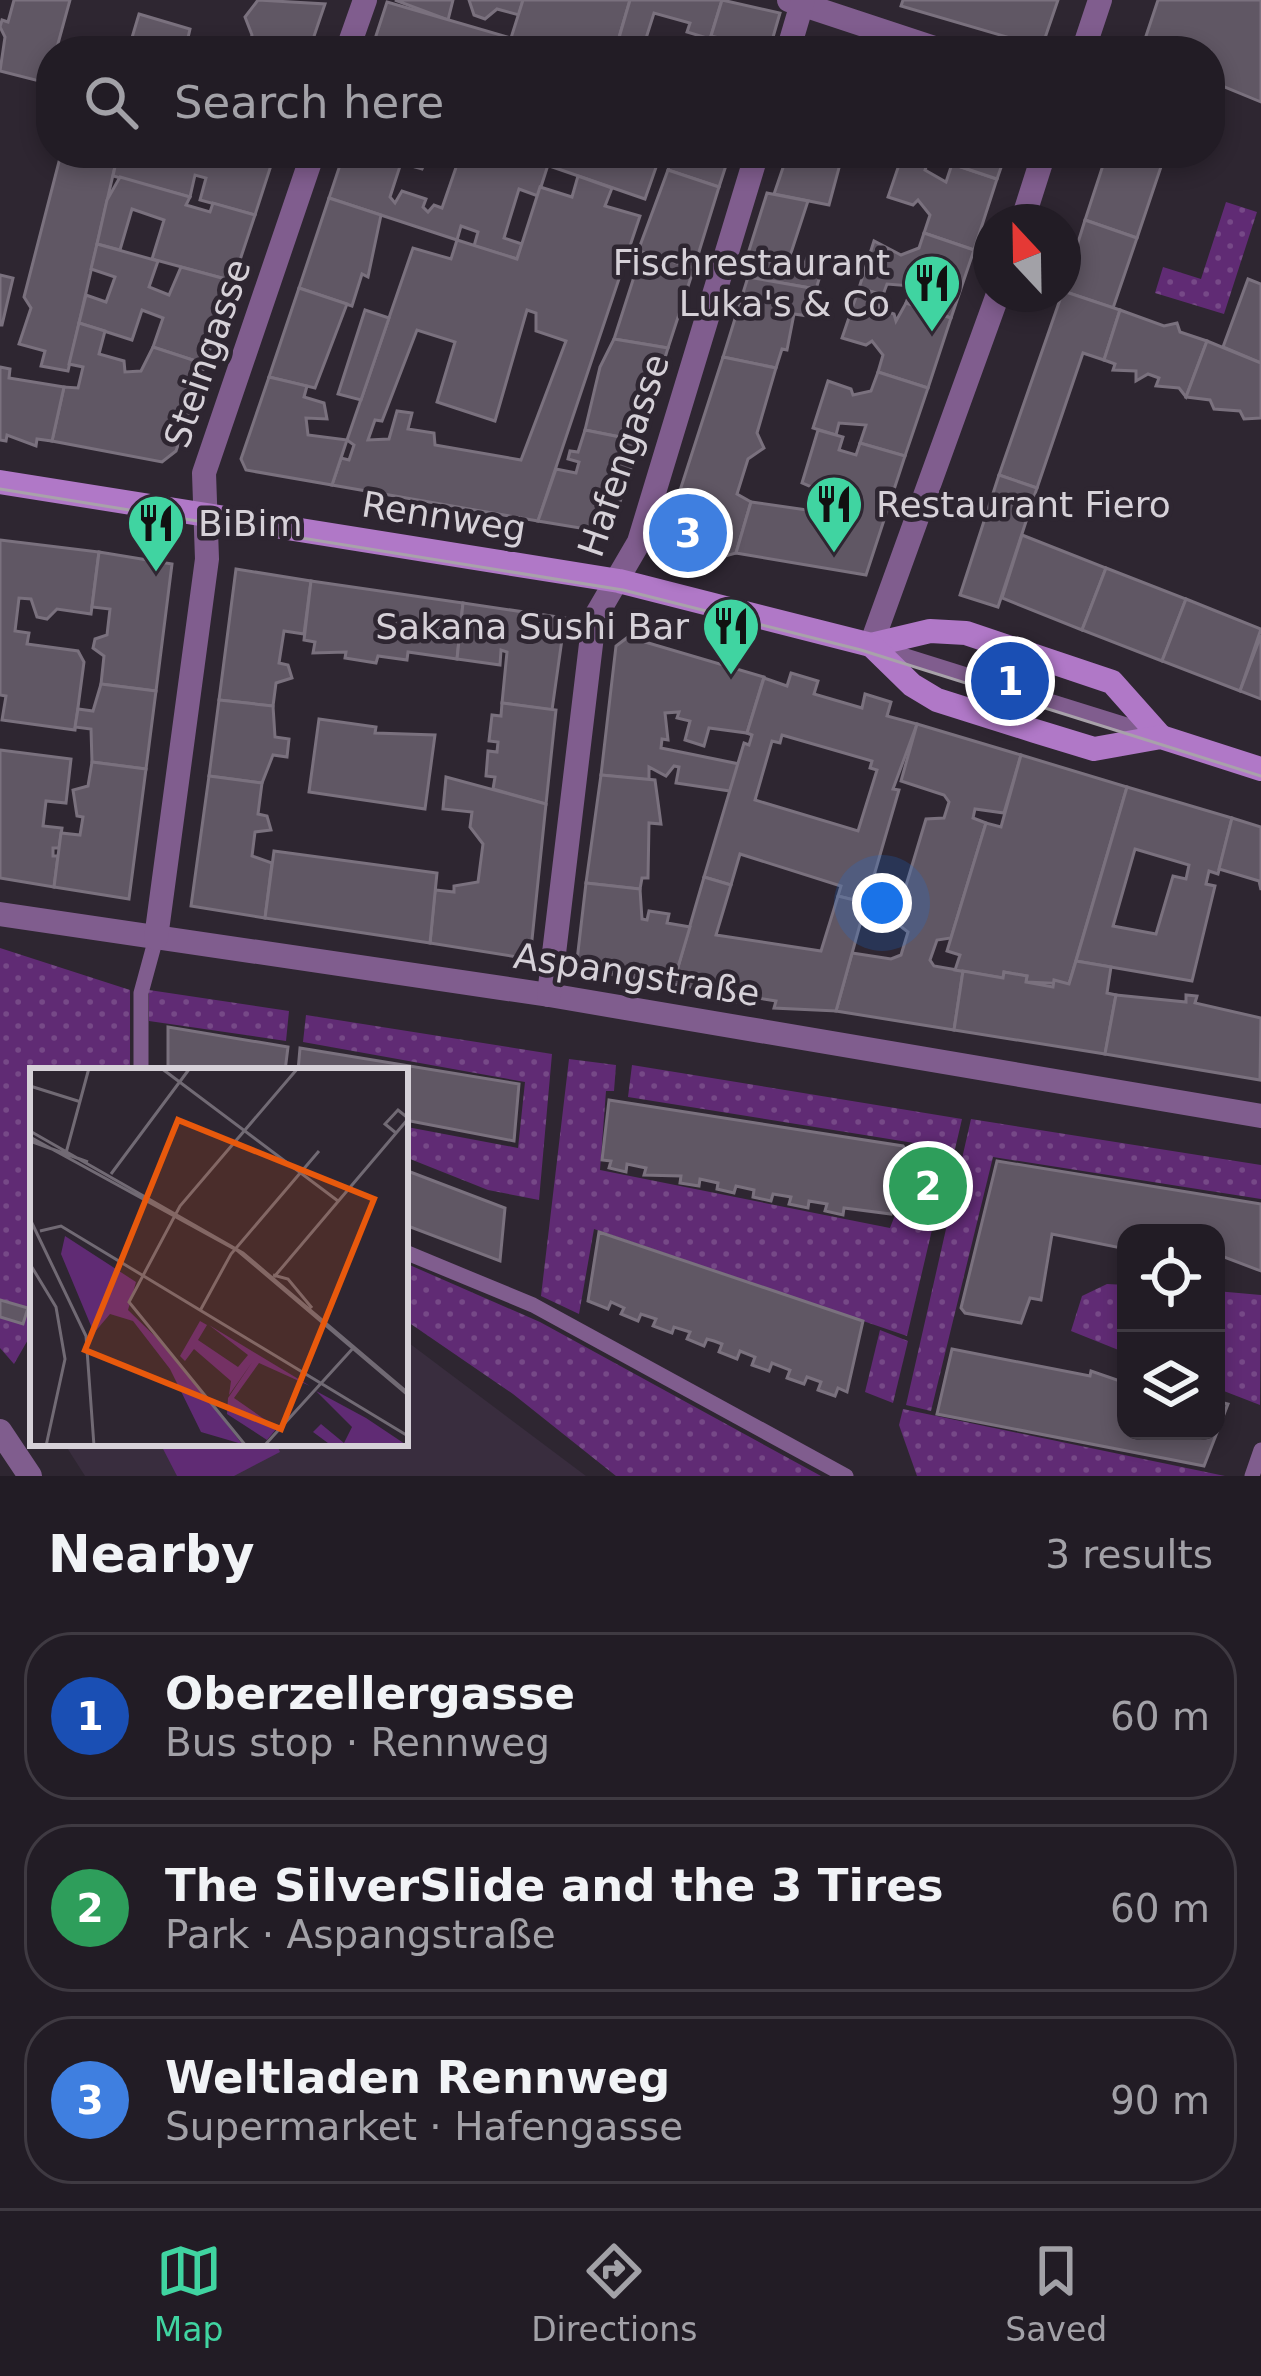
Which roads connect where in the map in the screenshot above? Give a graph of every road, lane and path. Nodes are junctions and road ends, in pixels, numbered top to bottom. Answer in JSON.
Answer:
{"nodes":[{"id":1,"x":365,"y":0,"type":"edge"},
{"id":2,"x":1100,"y":0,"type":"edge"},
{"id":3,"x":798,"y":1,"type":"edge"},
{"id":4,"x":352,"y":36,"type":"edge"},
{"id":5,"x":791,"y":36,"type":"edge"},
{"id":6,"x":900,"y":36,"type":"edge"},
{"id":7,"x":1088,"y":36,"type":"edge"},
{"id":8,"x":308,"y":168,"type":"edge"},
{"id":9,"x":752,"y":168,"type":"edge"},
{"id":10,"x":1039,"y":168,"type":"edge"},
{"id":11,"x":1028,"y":204,"type":"edge"},
{"id":12,"x":991,"y":312,"type":"edge"},
{"id":13,"x":0,"y":482,"type":"edge"},
{"id":14,"x":203,"y":514,"type":"junction"},
{"id":15,"x":619,"y":581,"type":"junction"},
{"id":16,"x":871,"y":645,"type":"junction"},
{"id":17,"x":1162,"y":736,"type":"junction"},
{"id":18,"x":1261,"y":769,"type":"edge"},
{"id":19,"x":0,"y":914,"type":"edge"},
{"id":20,"x":156,"y":938,"type":"junction"},
{"id":21,"x":550,"y":994,"type":"junction"},
{"id":22,"x":140,"y":1068,"type":"edge"},
{"id":23,"x":1261,"y":1116,"type":"edge"},
{"id":24,"x":408,"y":1253,"type":"edge"},
{"id":25,"x":0,"y":1431,"type":"edge"},
{"id":26,"x":1261,"y":1450,"type":"edge"},
{"id":27,"x":30,"y":1476,"type":"edge"},
{"id":28,"x":846,"y":1476,"type":"edge"},
{"id":29,"x":1252,"y":1476,"type":"edge"}],
"edges":[{"from":1,"to":4,"type":"street"},
{"from":2,"to":7,"type":"street"},
{"from":3,"to":5,"type":"street"},
{"from":3,"to":6,"type":"street"},
{"from":8,"to":14,"type":"street","name":"Steingasse"},
{"from":9,"to":15,"type":"street","name":"Hafengasse"},
{"from":10,"to":11,"type":"street"},
{"from":12,"to":16,"type":"street"},
{"from":13,"to":14,"type":"main road","name":"Rennweg"},
{"from":14,"to":15,"type":"main road","name":"Rennweg"},
{"from":14,"to":20,"type":"street","name":"Steingasse"},
{"from":15,"to":16,"type":"main road","name":"Rennweg"},
{"from":15,"to":21,"type":"street","name":"Hafengasse"},
{"from":16,"to":17,"type":"main road","name":"Rennweg"},
{"from":16,"to":17,"type":"main road","name":"Rennweg"},
{"from":17,"to":18,"type":"main road","name":"Rennweg"},
{"from":19,"to":20,"type":"street","name":"Aspangstraße"},
{"from":20,"to":21,"type":"street","name":"Aspangstraße"},
{"from":20,"to":22,"type":"lane"},
{"from":21,"to":23,"type":"street","name":"Aspangstraße"},
{"from":24,"to":28,"type":"lane"},
{"from":25,"to":27,"type":"street"},
{"from":26,"to":29,"type":"lane"}]}
